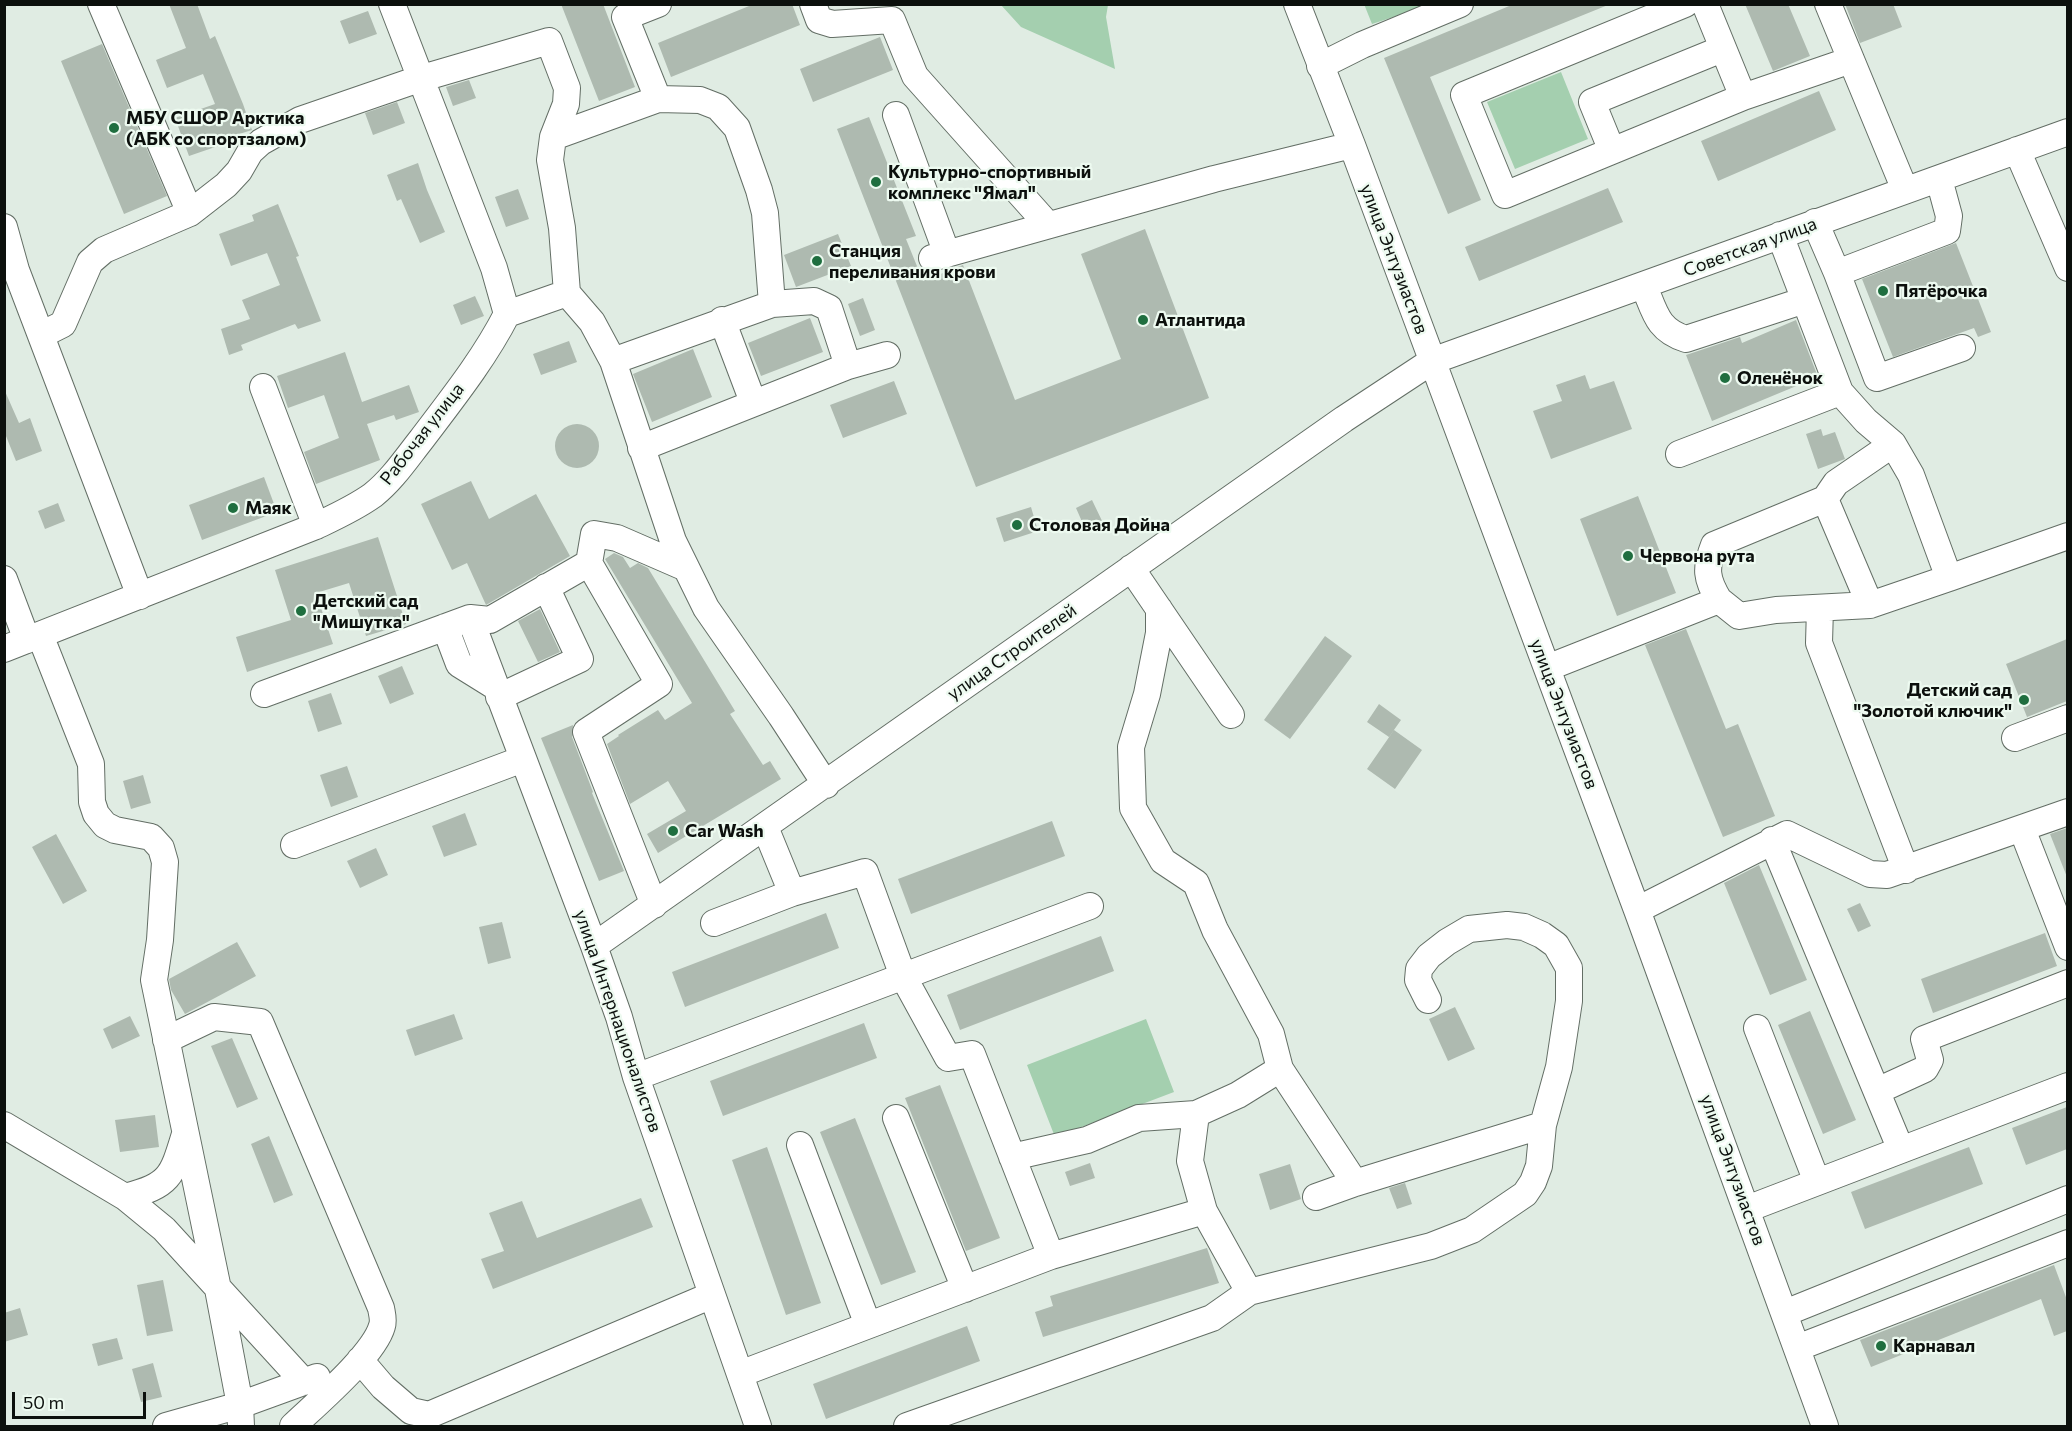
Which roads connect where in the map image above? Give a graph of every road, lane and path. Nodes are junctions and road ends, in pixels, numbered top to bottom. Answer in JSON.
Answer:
{"nodes":[{"id":1,"x":101,"y":4,"type":"edge"},
{"id":2,"x":392,"y":4,"type":"edge"},
{"id":3,"x":658,"y":4,"type":"edge"},
{"id":4,"x":813,"y":4,"type":"edge"},
{"id":5,"x":1297,"y":4,"type":"edge"},
{"id":6,"x":1460,"y":4,"type":"edge"},
{"id":7,"x":1684,"y":4,"type":"edge"},
{"id":8,"x":1705,"y":4,"type":"edge"},
{"id":9,"x":1828,"y":4,"type":"edge"},
{"id":10,"x":1722,"y":49,"type":"junction"},
{"id":11,"x":1851,"y":60,"type":"junction"},
{"id":12,"x":1320,"y":66,"type":"junction"},
{"id":13,"x":419,"y":79,"type":"junction"},
{"id":14,"x":1743,"y":98,"type":"junction"},
{"id":15,"x":658,"y":99,"type":"junction"},
{"id":16,"x":896,"y":115,"type":"dead end"},
{"id":17,"x":2067,"y":132,"type":"edge"},
{"id":18,"x":554,"y":137,"type":"junction"},
{"id":19,"x":1352,"y":146,"type":"junction"},
{"id":20,"x":2017,"y":150,"type":"junction"},
{"id":21,"x":1612,"y":151,"type":"junction"},
{"id":22,"x":1940,"y":178,"type":"junction"},
{"id":23,"x":1905,"y":190,"type":"junction"},
{"id":24,"x":190,"y":213,"type":"junction"},
{"id":25,"x":1815,"y":222,"type":"junction"},
{"id":26,"x":1048,"y":225,"type":"junction"},
{"id":27,"x":4,"y":227,"type":"edge"},
{"id":28,"x":1780,"y":235,"type":"junction"},
{"id":29,"x":2067,"y":268,"type":"edge"},
{"id":30,"x":1837,"y":273,"type":"junction"},
{"id":31,"x":1644,"y":286,"type":"junction"},
{"id":32,"x":567,"y":292,"type":"junction"},
{"id":33,"x":1805,"y":300,"type":"junction"},
{"id":34,"x":772,"y":304,"type":"junction"},
{"id":35,"x":507,"y":314,"type":"junction"},
{"id":36,"x":723,"y":320,"type":"junction"},
{"id":37,"x":41,"y":335,"type":"junction"},
{"id":38,"x":1962,"y":348,"type":"dead end"},
{"id":39,"x":887,"y":355,"type":"dead end"},
{"id":40,"x":614,"y":361,"type":"junction"},
{"id":41,"x":1432,"y":361,"type":"junction"},
{"id":42,"x":848,"y":366,"type":"junction"},
{"id":43,"x":263,"y":387,"type":"dead end"},
{"id":44,"x":1840,"y":392,"type":"junction"},
{"id":45,"x":753,"y":402,"type":"junction"},
{"id":46,"x":1893,"y":444,"type":"junction"},
{"id":47,"x":641,"y":448,"type":"junction"},
{"id":48,"x":1679,"y":454,"type":"dead end"},
{"id":49,"x":1825,"y":499,"type":"junction"},
{"id":50,"x":316,"y":526,"type":"junction"},
{"id":51,"x":2067,"y":536,"type":"edge"},
{"id":52,"x":590,"y":563,"type":"junction"},
{"id":53,"x":686,"y":568,"type":"junction"},
{"id":54,"x":1131,"y":568,"type":"junction"},
{"id":55,"x":1949,"y":578,"type":"junction"},
{"id":56,"x":4,"y":579,"type":"edge"},
{"id":57,"x":546,"y":587,"type":"junction"},
{"id":58,"x":140,"y":596,"type":"junction"},
{"id":59,"x":1719,"y":600,"type":"junction"},
{"id":60,"x":1870,"y":605,"type":"junction"},
{"id":61,"x":1820,"y":608,"type":"junction"},
{"id":62,"x":1159,"y":609,"type":"junction"},
{"id":63,"x":470,"y":618,"type":"junction"},
{"id":64,"x":445,"y":627,"type":"junction"},
{"id":65,"x":24,"y":641,"type":"edge"},
{"id":66,"x":1547,"y":668,"type":"junction"},
{"id":67,"x":498,"y":692,"type":"junction"},
{"id":68,"x":264,"y":694,"type":"dead end"},
{"id":69,"x":1231,"y":715,"type":"dead end"},
{"id":70,"x":2067,"y":718,"type":"edge"},
{"id":71,"x":2015,"y":738,"type":"dead end"},
{"id":72,"x":523,"y":759,"type":"junction"},
{"id":73,"x":826,"y":785,"type":"junction"},
{"id":74,"x":2067,"y":812,"type":"edge"},
{"id":75,"x":765,"y":827,"type":"junction"},
{"id":76,"x":2022,"y":829,"type":"junction"},
{"id":77,"x":1772,"y":840,"type":"junction"},
{"id":78,"x":294,"y":845,"type":"dead end"},
{"id":79,"x":1906,"y":870,"type":"junction"},
{"id":80,"x":792,"y":893,"type":"junction"},
{"id":81,"x":654,"y":904,"type":"junction"},
{"id":82,"x":1090,"y":906,"type":"dead end"},
{"id":83,"x":1637,"y":910,"type":"junction"},
{"id":84,"x":714,"y":923,"type":"dead end"},
{"id":85,"x":594,"y":946,"type":"junction"},
{"id":86,"x":2067,"y":947,"type":"edge"},
{"id":87,"x":903,"y":976,"type":"junction"},
{"id":88,"x":2067,"y":983,"type":"edge"},
{"id":89,"x":1428,"y":1000,"type":"dead end"},
{"id":90,"x":1757,"y":1028,"type":"dead end"},
{"id":91,"x":166,"y":1040,"type":"junction"},
{"id":92,"x":1280,"y":1069,"type":"junction"},
{"id":93,"x":636,"y":1077,"type":"junction"},
{"id":94,"x":2067,"y":1086,"type":"edge"},
{"id":95,"x":1877,"y":1091,"type":"junction"},
{"id":96,"x":1196,"y":1114,"type":"junction"},
{"id":97,"x":896,"y":1118,"type":"dead end"},
{"id":98,"x":4,"y":1125,"type":"edge"},
{"id":99,"x":1543,"y":1125,"type":"junction"},
{"id":100,"x":186,"y":1131,"type":"junction"},
{"id":101,"x":800,"y":1145,"type":"dead end"},
{"id":102,"x":1901,"y":1150,"type":"junction"},
{"id":103,"x":1012,"y":1157,"type":"junction"},
{"id":104,"x":1817,"y":1182,"type":"junction"},
{"id":105,"x":1355,"y":1183,"type":"junction"},
{"id":106,"x":125,"y":1197,"type":"junction"},
{"id":107,"x":1316,"y":1197,"type":"dead end"},
{"id":108,"x":2067,"y":1199,"type":"edge"},
{"id":109,"x":1747,"y":1209,"type":"junction"},
{"id":110,"x":1204,"y":1211,"type":"junction"},
{"id":111,"x":2067,"y":1243,"type":"edge"},
{"id":112,"x":1051,"y":1256,"type":"junction"},
{"id":113,"x":218,"y":1289,"type":"junction"},
{"id":114,"x":965,"y":1289,"type":"junction"},
{"id":115,"x":1249,"y":1292,"type":"junction"},
{"id":116,"x":712,"y":1295,"type":"junction"},
{"id":117,"x":1785,"y":1313,"type":"junction"},
{"id":118,"x":868,"y":1325,"type":"junction"},
{"id":119,"x":1797,"y":1348,"type":"junction"},
{"id":120,"x":360,"y":1360,"type":"junction"},
{"id":121,"x":740,"y":1374,"type":"junction"},
{"id":122,"x":303,"y":1382,"type":"junction"},
{"id":123,"x":241,"y":1416,"type":"edge"},
{"id":124,"x":166,"y":1426,"type":"edge"},
{"id":125,"x":293,"y":1426,"type":"edge"},
{"id":126,"x":758,"y":1426,"type":"edge"},
{"id":127,"x":907,"y":1426,"type":"edge"},
{"id":128,"x":1825,"y":1426,"type":"edge"}],
"edges":[{"from":1,"to":24,"type":"street"},
{"from":2,"to":13,"type":"street"},
{"from":3,"to":15,"type":"street"},
{"from":4,"to":26,"type":"street"},
{"from":5,"to":12,"type":"street","name":"улица Энтузиастов"},
{"from":6,"to":12,"type":"street"},
{"from":7,"to":21,"type":"street"},
{"from":8,"to":10,"type":"street"},
{"from":9,"to":11,"type":"street"},
{"from":10,"to":14,"type":"street"},
{"from":10,"to":21,"type":"street"},
{"from":11,"to":14,"type":"street"},
{"from":11,"to":23,"type":"street"},
{"from":12,"to":19,"type":"street","name":"улица Энтузиастов"},
{"from":13,"to":18,"type":"street"},
{"from":13,"to":24,"type":"street"},
{"from":13,"to":35,"type":"street"},
{"from":14,"to":21,"type":"street"},
{"from":15,"to":18,"type":"street"},
{"from":15,"to":34,"type":"street"},
{"from":16,"to":26,"type":"street"},
{"from":17,"to":20,"type":"street","name":"Советская улица"},
{"from":18,"to":32,"type":"street"},
{"from":19,"to":26,"type":"street"},
{"from":19,"to":41,"type":"street","name":"улица Энтузиастов"},
{"from":20,"to":22,"type":"street","name":"Советская улица"},
{"from":20,"to":29,"type":"street"},
{"from":22,"to":23,"type":"street","name":"Советская улица"},
{"from":22,"to":30,"type":"street"},
{"from":23,"to":25,"type":"street","name":"Советская улица"},
{"from":24,"to":37,"type":"street"},
{"from":25,"to":28,"type":"street","name":"Советская улица"},
{"from":25,"to":30,"type":"street"},
{"from":27,"to":37,"type":"street"},
{"from":28,"to":31,"type":"street","name":"Советская улица"},
{"from":28,"to":33,"type":"street"},
{"from":30,"to":38,"type":"street"},
{"from":31,"to":33,"type":"street"},
{"from":31,"to":41,"type":"street","name":"Советская улица"},
{"from":32,"to":35,"type":"street"},
{"from":32,"to":40,"type":"street"},
{"from":33,"to":44,"type":"street"},
{"from":34,"to":36,"type":"street"},
{"from":34,"to":42,"type":"street"},
{"from":35,"to":50,"type":"street","name":"Рабочая улица"},
{"from":36,"to":40,"type":"street"},
{"from":36,"to":45,"type":"street"},
{"from":37,"to":58,"type":"street"},
{"from":39,"to":42,"type":"street"},
{"from":40,"to":47,"type":"street"},
{"from":41,"to":54,"type":"street","name":"улица Строителей"},
{"from":41,"to":66,"type":"street","name":"улица Энтузиастов"},
{"from":42,"to":45,"type":"street"},
{"from":43,"to":50,"type":"street"},
{"from":44,"to":46,"type":"street"},
{"from":44,"to":48,"type":"street"},
{"from":45,"to":47,"type":"street"},
{"from":46,"to":49,"type":"street"},
{"from":46,"to":55,"type":"street"},
{"from":47,"to":53,"type":"street"},
{"from":49,"to":59,"type":"street"},
{"from":49,"to":60,"type":"street"},
{"from":50,"to":58,"type":"street","name":"Рабочая улица"},
{"from":51,"to":55,"type":"street"},
{"from":52,"to":53,"type":"street"},
{"from":52,"to":57,"type":"street"},
{"from":52,"to":81,"type":"street"},
{"from":53,"to":73,"type":"street"},
{"from":54,"to":62,"type":"street"},
{"from":54,"to":73,"type":"street","name":"улица Строителей"},
{"from":55,"to":60,"type":"street"},
{"from":56,"to":65,"type":"street"},
{"from":57,"to":63,"type":"street"},
{"from":57,"to":67,"type":"street"},
{"from":58,"to":65,"type":"street","name":"Рабочая улица"},
{"from":59,"to":61,"type":"street"},
{"from":59,"to":66,"type":"street"},
{"from":60,"to":61,"type":"street"},
{"from":61,"to":79,"type":"street"},
{"from":62,"to":69,"type":"street"},
{"from":62,"to":92,"type":"street"},
{"from":63,"to":64,"type":"street"},
{"from":63,"to":67,"type":"street","name":"улица Интернационалистов"},
{"from":64,"to":67,"type":"street"},
{"from":64,"to":68,"type":"street"},
{"from":65,"to":91,"type":"street"},
{"from":66,"to":83,"type":"street","name":"улица Энтузиастов"},
{"from":67,"to":72,"type":"street","name":"улица Интернационалистов"},
{"from":70,"to":71,"type":"street"},
{"from":72,"to":78,"type":"street"},
{"from":72,"to":85,"type":"street","name":"улица Интернационалистов"},
{"from":73,"to":75,"type":"street","name":"улица Строителей"},
{"from":74,"to":76,"type":"street"},
{"from":75,"to":80,"type":"street"},
{"from":75,"to":81,"type":"street","name":"улица Строителей"},
{"from":76,"to":79,"type":"street"},
{"from":76,"to":86,"type":"street"},
{"from":77,"to":79,"type":"street"},
{"from":77,"to":83,"type":"street"},
{"from":77,"to":95,"type":"street"},
{"from":80,"to":84,"type":"street"},
{"from":80,"to":87,"type":"street"},
{"from":81,"to":85,"type":"street","name":"улица Строителей"},
{"from":82,"to":87,"type":"street"},
{"from":83,"to":109,"type":"street","name":"улица Энтузиастов"},
{"from":85,"to":93,"type":"street","name":"улица Интернационалистов"},
{"from":87,"to":93,"type":"street"},
{"from":87,"to":103,"type":"street"},
{"from":88,"to":95,"type":"street"},
{"from":89,"to":99,"type":"street"},
{"from":90,"to":104,"type":"street"},
{"from":91,"to":100,"type":"street"},
{"from":91,"to":120,"type":"street"},
{"from":92,"to":96,"type":"street"},
{"from":92,"to":105,"type":"street"},
{"from":93,"to":116,"type":"street","name":"улица Интернационалистов"},
{"from":94,"to":102,"type":"street"},
{"from":95,"to":102,"type":"street"},
{"from":96,"to":103,"type":"street"},
{"from":96,"to":110,"type":"street"},
{"from":97,"to":114,"type":"street"},
{"from":98,"to":106,"type":"street"},
{"from":99,"to":105,"type":"street"},
{"from":99,"to":115,"type":"street"},
{"from":100,"to":106,"type":"street"},
{"from":100,"to":113,"type":"street"},
{"from":101,"to":118,"type":"street"},
{"from":102,"to":104,"type":"street"},
{"from":103,"to":112,"type":"street"},
{"from":104,"to":109,"type":"street"},
{"from":105,"to":107,"type":"street"},
{"from":106,"to":113,"type":"street"},
{"from":108,"to":117,"type":"street"},
{"from":109,"to":117,"type":"street","name":"улица Энтузиастов"},
{"from":110,"to":112,"type":"street"},
{"from":110,"to":115,"type":"street"},
{"from":111,"to":119,"type":"street"},
{"from":112,"to":114,"type":"street"},
{"from":113,"to":122,"type":"street"},
{"from":113,"to":123,"type":"street"},
{"from":114,"to":118,"type":"street"},
{"from":115,"to":127,"type":"street"},
{"from":116,"to":120,"type":"street"},
{"from":116,"to":121,"type":"street","name":"улица Интернационалистов"},
{"from":117,"to":119,"type":"street","name":"улица Энтузиастов"},
{"from":118,"to":121,"type":"street"},
{"from":119,"to":128,"type":"street","name":"улица Энтузиастов"},
{"from":120,"to":122,"type":"street"},
{"from":120,"to":125,"type":"street"},
{"from":121,"to":126,"type":"street","name":"улица Интернационалистов"},
{"from":122,"to":123,"type":"street"},
{"from":123,"to":124,"type":"street"}]}
